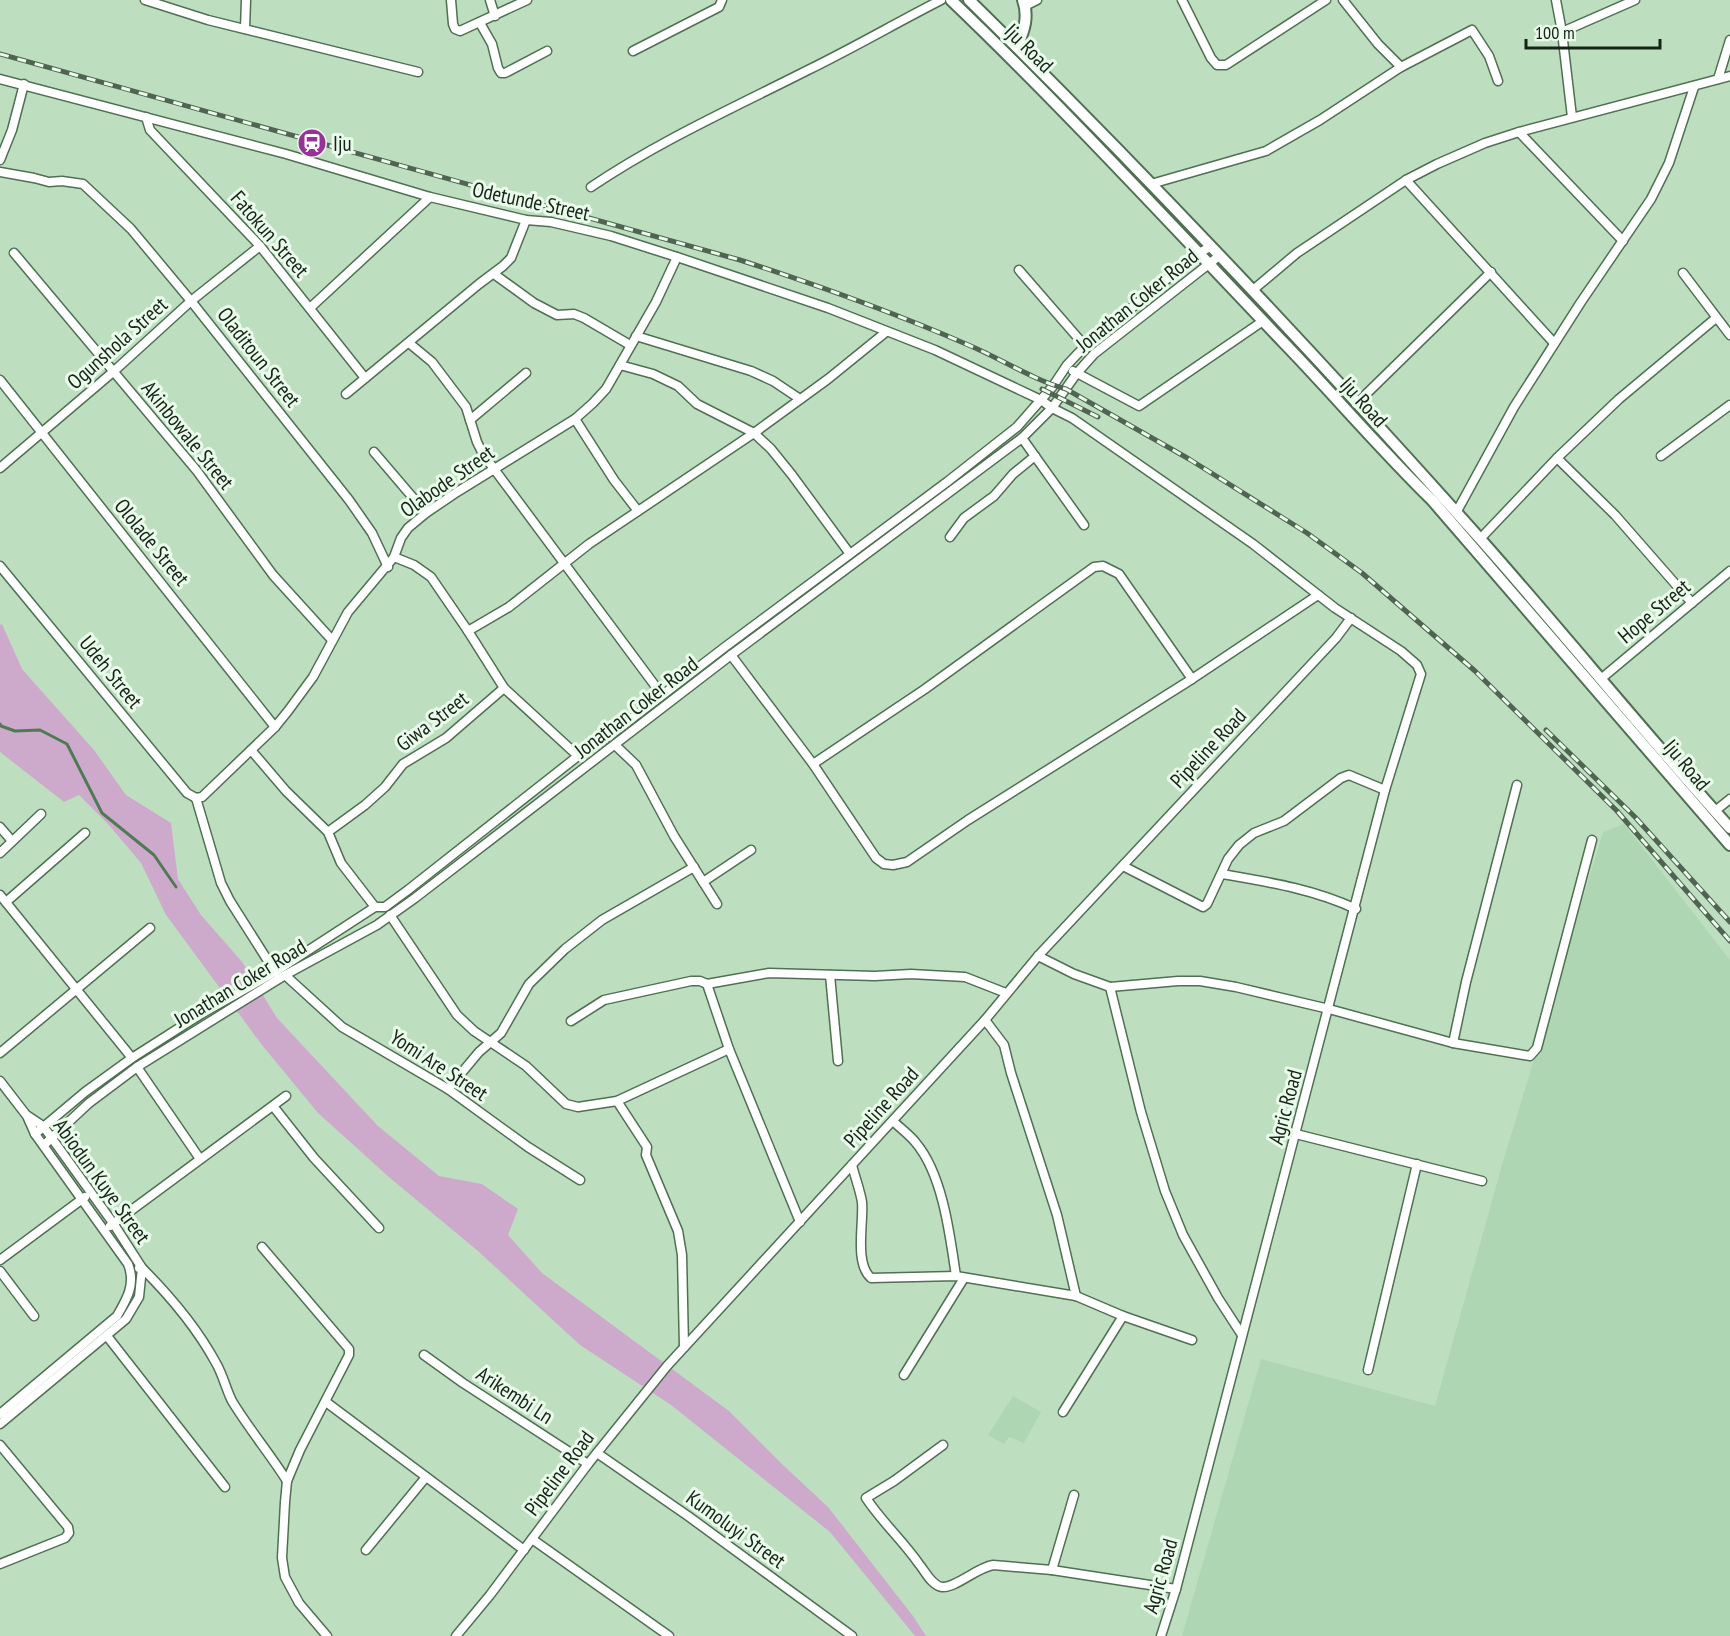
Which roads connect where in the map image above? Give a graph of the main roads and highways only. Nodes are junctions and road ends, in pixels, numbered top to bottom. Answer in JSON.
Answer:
{"nodes":[{"id":1,"x":951,"y":0,"type":"edge"},
{"id":2,"x":969,"y":0,"type":"edge"},
{"id":3,"x":1024,"y":3,"type":"edge"},
{"id":4,"x":1017,"y":47,"type":"junction"},
{"id":5,"x":1730,"y":828,"type":"edge"},
{"id":6,"x":1730,"y":845,"type":"edge"}],
"edges":[{"from":1,"to":6,"type":"main road","name":"Iju Road"},
{"from":2,"to":4,"type":"main road","name":"Iju Road"},
{"from":3,"to":4,"type":"main road"},
{"from":4,"to":5,"type":"main road","name":"Iju Road"}]}
